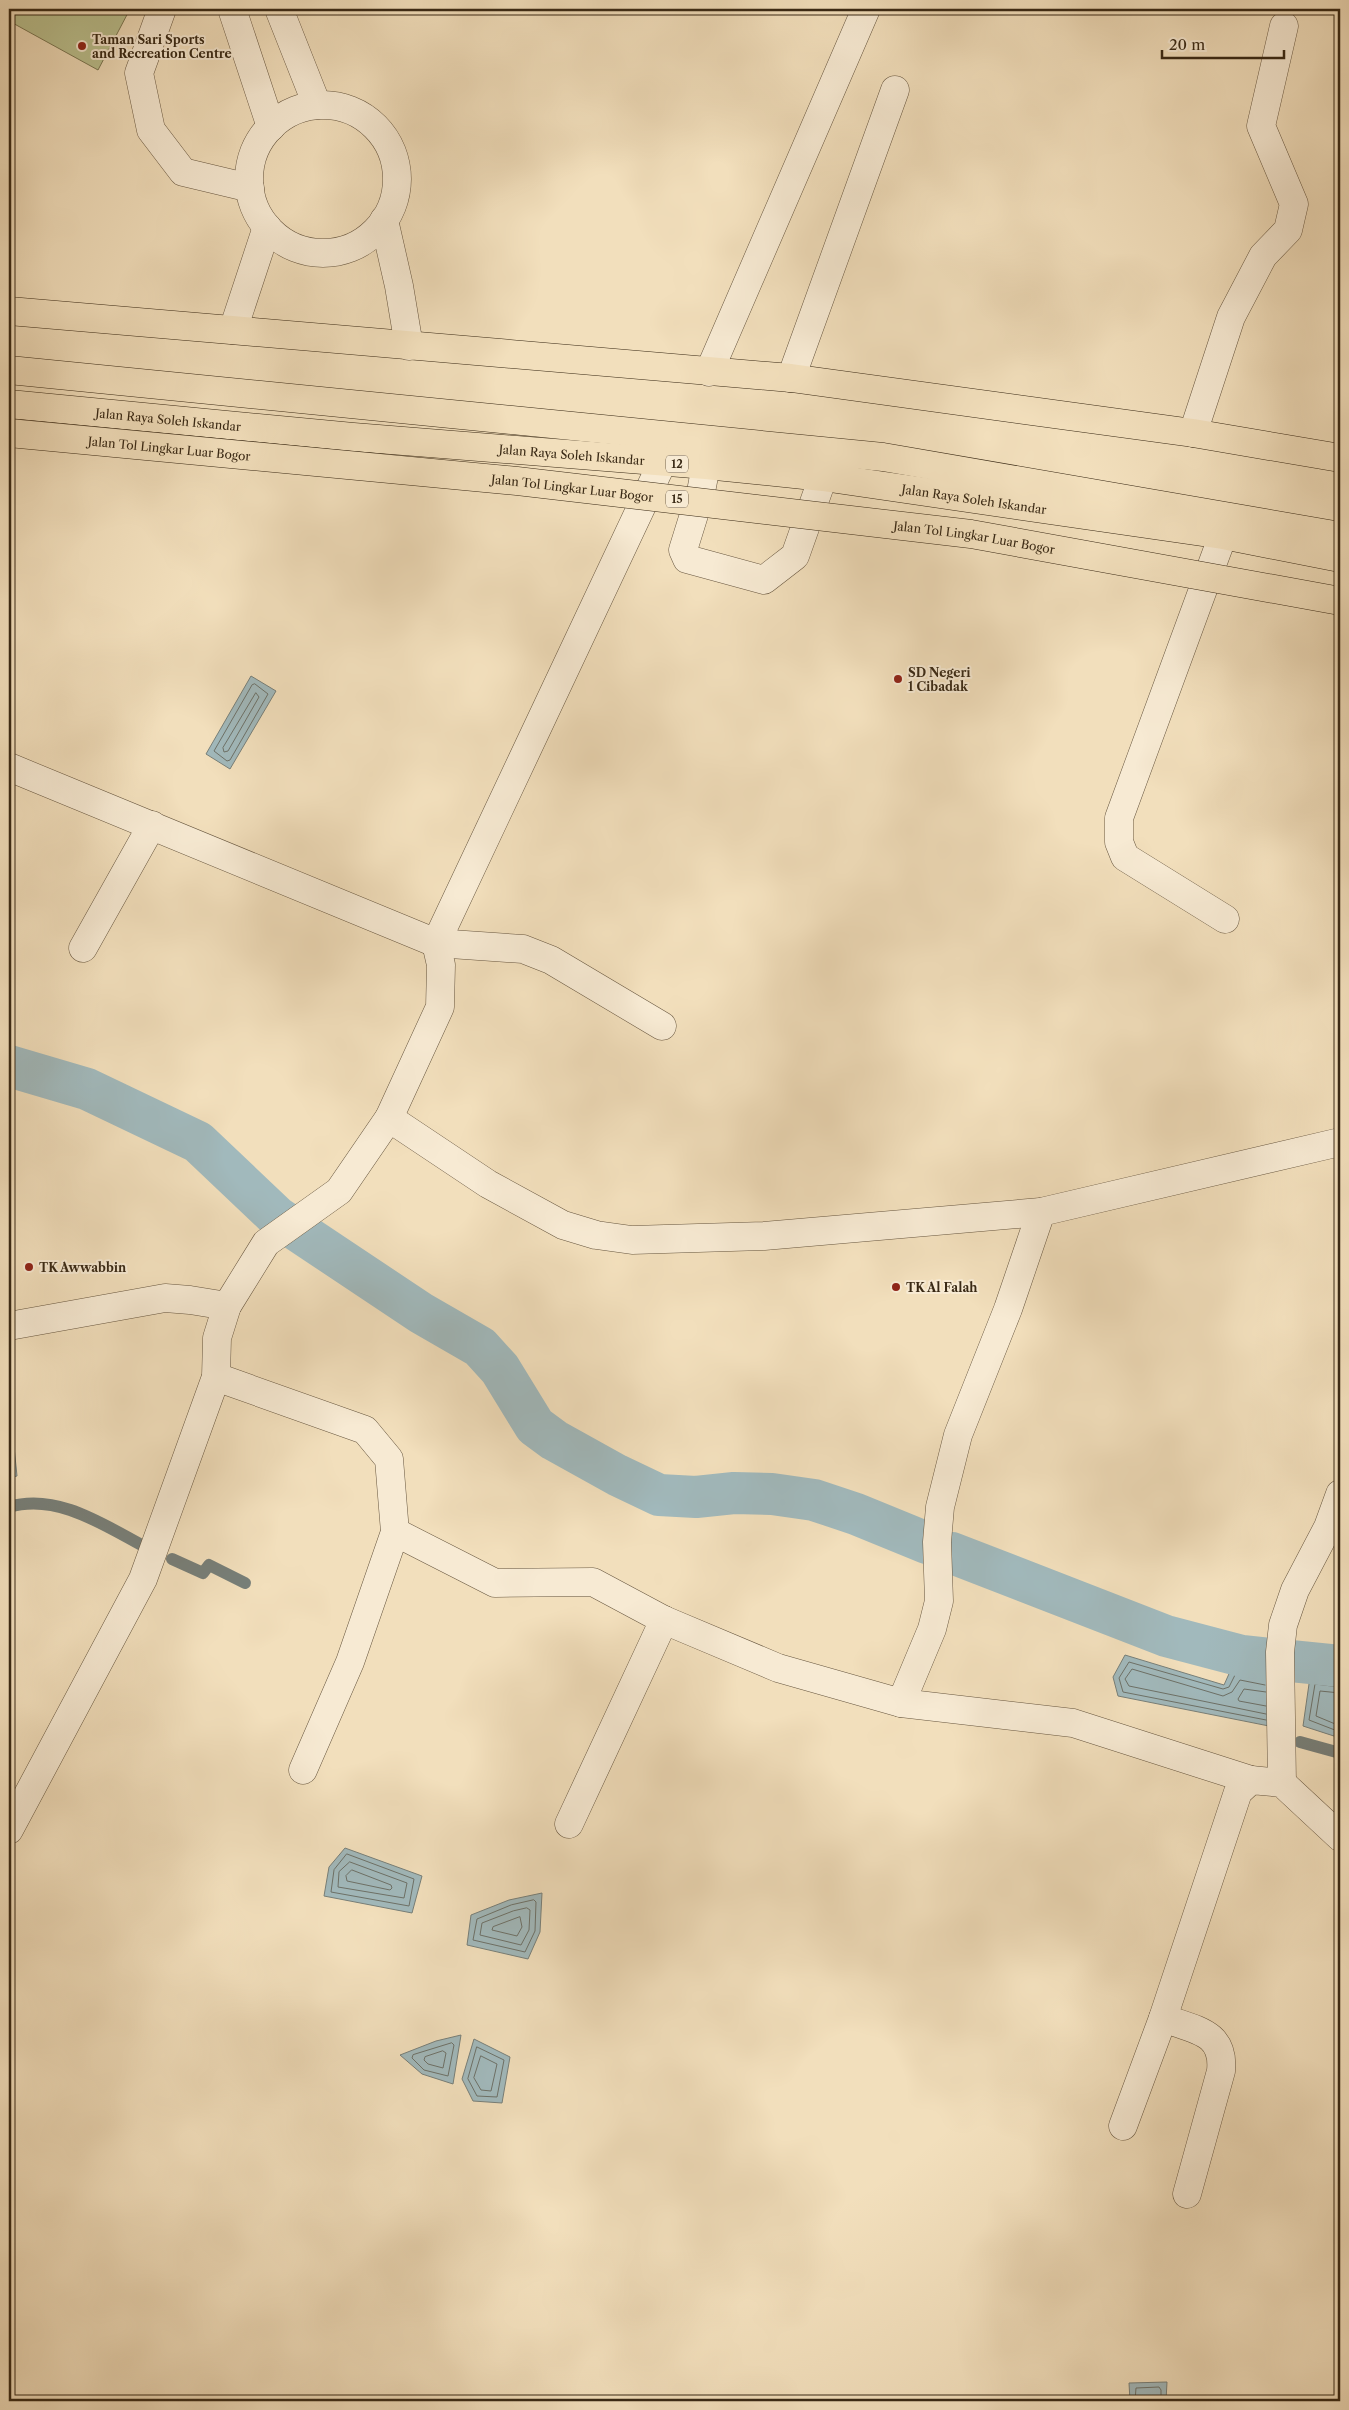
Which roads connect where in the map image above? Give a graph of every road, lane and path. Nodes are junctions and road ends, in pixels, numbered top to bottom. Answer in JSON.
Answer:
{"nodes":[{"id":1,"x":162,"y":9,"type":"edge"},
{"id":2,"x":232,"y":9,"type":"edge"},
{"id":3,"x":279,"y":9,"type":"edge"},
{"id":4,"x":866,"y":9,"type":"edge"},
{"id":5,"x":1284,"y":26,"type":"dead end"},
{"id":6,"x":895,"y":90,"type":"dead end"},
{"id":7,"x":317,"y":105,"type":"junction"},
{"id":8,"x":271,"y":127,"type":"junction"},
{"id":9,"x":250,"y":188,"type":"junction"},
{"id":10,"x":384,"y":220,"type":"junction"},
{"id":11,"x":267,"y":227,"type":"junction"},
{"id":12,"x":9,"y":311,"type":"edge"},
{"id":13,"x":233,"y":330,"type":"junction"},
{"id":14,"x":409,"y":346,"type":"junction"},
{"id":15,"x":9,"y":370,"type":"edge"},
{"id":16,"x":709,"y":372,"type":"junction"},
{"id":17,"x":791,"y":378,"type":"junction"},
{"id":18,"x":9,"y":404,"type":"edge"},
{"id":19,"x":9,"y":433,"type":"edge"},
{"id":20,"x":1193,"y":433,"type":"junction"},
{"id":21,"x":1340,"y":458,"type":"edge"},
{"id":22,"x":662,"y":463,"type":"junction"},
{"id":23,"x":706,"y":465,"type":"junction"},
{"id":24,"x":823,"y":478,"type":"junction"},
{"id":25,"x":1223,"y":534,"type":"junction"},
{"id":26,"x":1340,"y":536,"type":"edge"},
{"id":27,"x":1340,"y":558,"type":"edge"},
{"id":28,"x":1340,"y":601,"type":"edge"},
{"id":29,"x":9,"y":767,"type":"edge"},
{"id":30,"x":152,"y":825,"type":"junction"},
{"id":31,"x":1225,"y":919,"type":"dead end"},
{"id":32,"x":436,"y":943,"type":"junction"},
{"id":33,"x":83,"y":948,"type":"dead end"},
{"id":34,"x":662,"y":1026,"type":"dead end"},
{"id":35,"x":389,"y":1118,"type":"junction"},
{"id":36,"x":1340,"y":1142,"type":"edge"},
{"id":37,"x":1041,"y":1212,"type":"junction"},
{"id":38,"x":227,"y":1306,"type":"junction"},
{"id":39,"x":9,"y":1326,"type":"edge"},
{"id":40,"x":216,"y":1377,"type":"junction"},
{"id":41,"x":1340,"y":1494,"type":"edge"},
{"id":42,"x":396,"y":1532,"type":"junction"},
{"id":43,"x":664,"y":1620,"type":"junction"},
{"id":44,"x":901,"y":1703,"type":"junction"},
{"id":45,"x":303,"y":1770,"type":"dead end"},
{"id":46,"x":1251,"y":1780,"type":"junction"},
{"id":47,"x":1282,"y":1783,"type":"junction"},
{"id":48,"x":569,"y":1824,"type":"dead end"},
{"id":49,"x":9,"y":1830,"type":"edge"},
{"id":50,"x":1340,"y":1837,"type":"edge"},
{"id":51,"x":1162,"y":2018,"type":"junction"},
{"id":52,"x":1123,"y":2126,"type":"dead end"},
{"id":53,"x":1187,"y":2194,"type":"dead end"}],
"edges":[{"from":1,"to":9,"type":"street"},
{"from":2,"to":8,"type":"street"},
{"from":3,"to":7,"type":"street"},
{"from":4,"to":16,"type":"street"},
{"from":5,"to":20,"type":"street"},
{"from":6,"to":17,"type":"street"},
{"from":7,"to":8,"type":"street"},
{"from":7,"to":10,"type":"street"},
{"from":8,"to":9,"type":"street"},
{"from":9,"to":11,"type":"street"},
{"from":10,"to":11,"type":"street"},
{"from":10,"to":14,"type":"street"},
{"from":11,"to":13,"type":"street"},
{"from":12,"to":13,"type":"highway"},
{"from":13,"to":14,"type":"highway"},
{"from":14,"to":16,"type":"highway"},
{"from":15,"to":26,"type":"highway"},
{"from":16,"to":17,"type":"highway"},
{"from":17,"to":20,"type":"highway"},
{"from":18,"to":22,"type":"highway","name":"Jalan Raya Soleh Iskandar","number":"12"},
{"from":19,"to":28,"type":"highway","name":"Jalan Tol Lingkar Luar Bogor","number":"15","bridge":true},
{"from":20,"to":21,"type":"highway"},
{"from":22,"to":23,"type":"highway","name":"Jalan Raya Soleh Iskandar","number":"12"},
{"from":22,"to":32,"type":"street"},
{"from":23,"to":24,"type":"highway","name":"Jalan Raya Soleh Iskandar","number":"12"},
{"from":23,"to":24,"type":"street"},
{"from":24,"to":25,"type":"highway","name":"Jalan Raya Soleh Iskandar","number":"12"},
{"from":25,"to":27,"type":"highway","name":"Jalan Raya Soleh Iskandar","number":"12"},
{"from":25,"to":31,"type":"street"},
{"from":29,"to":30,"type":"street"},
{"from":30,"to":32,"type":"street"},
{"from":30,"to":33,"type":"street"},
{"from":32,"to":34,"type":"street"},
{"from":32,"to":35,"type":"street"},
{"from":35,"to":37,"type":"street"},
{"from":35,"to":38,"type":"street"},
{"from":36,"to":37,"type":"street"},
{"from":37,"to":44,"type":"street"},
{"from":38,"to":39,"type":"street"},
{"from":38,"to":40,"type":"street"},
{"from":40,"to":42,"type":"street"},
{"from":40,"to":49,"type":"street"},
{"from":41,"to":47,"type":"street"},
{"from":42,"to":43,"type":"street"},
{"from":42,"to":45,"type":"street"},
{"from":43,"to":44,"type":"street"},
{"from":43,"to":48,"type":"street"},
{"from":44,"to":46,"type":"street"},
{"from":46,"to":47,"type":"street"},
{"from":46,"to":51,"type":"street"},
{"from":47,"to":50,"type":"street"},
{"from":51,"to":52,"type":"street"},
{"from":51,"to":53,"type":"street"}]}
